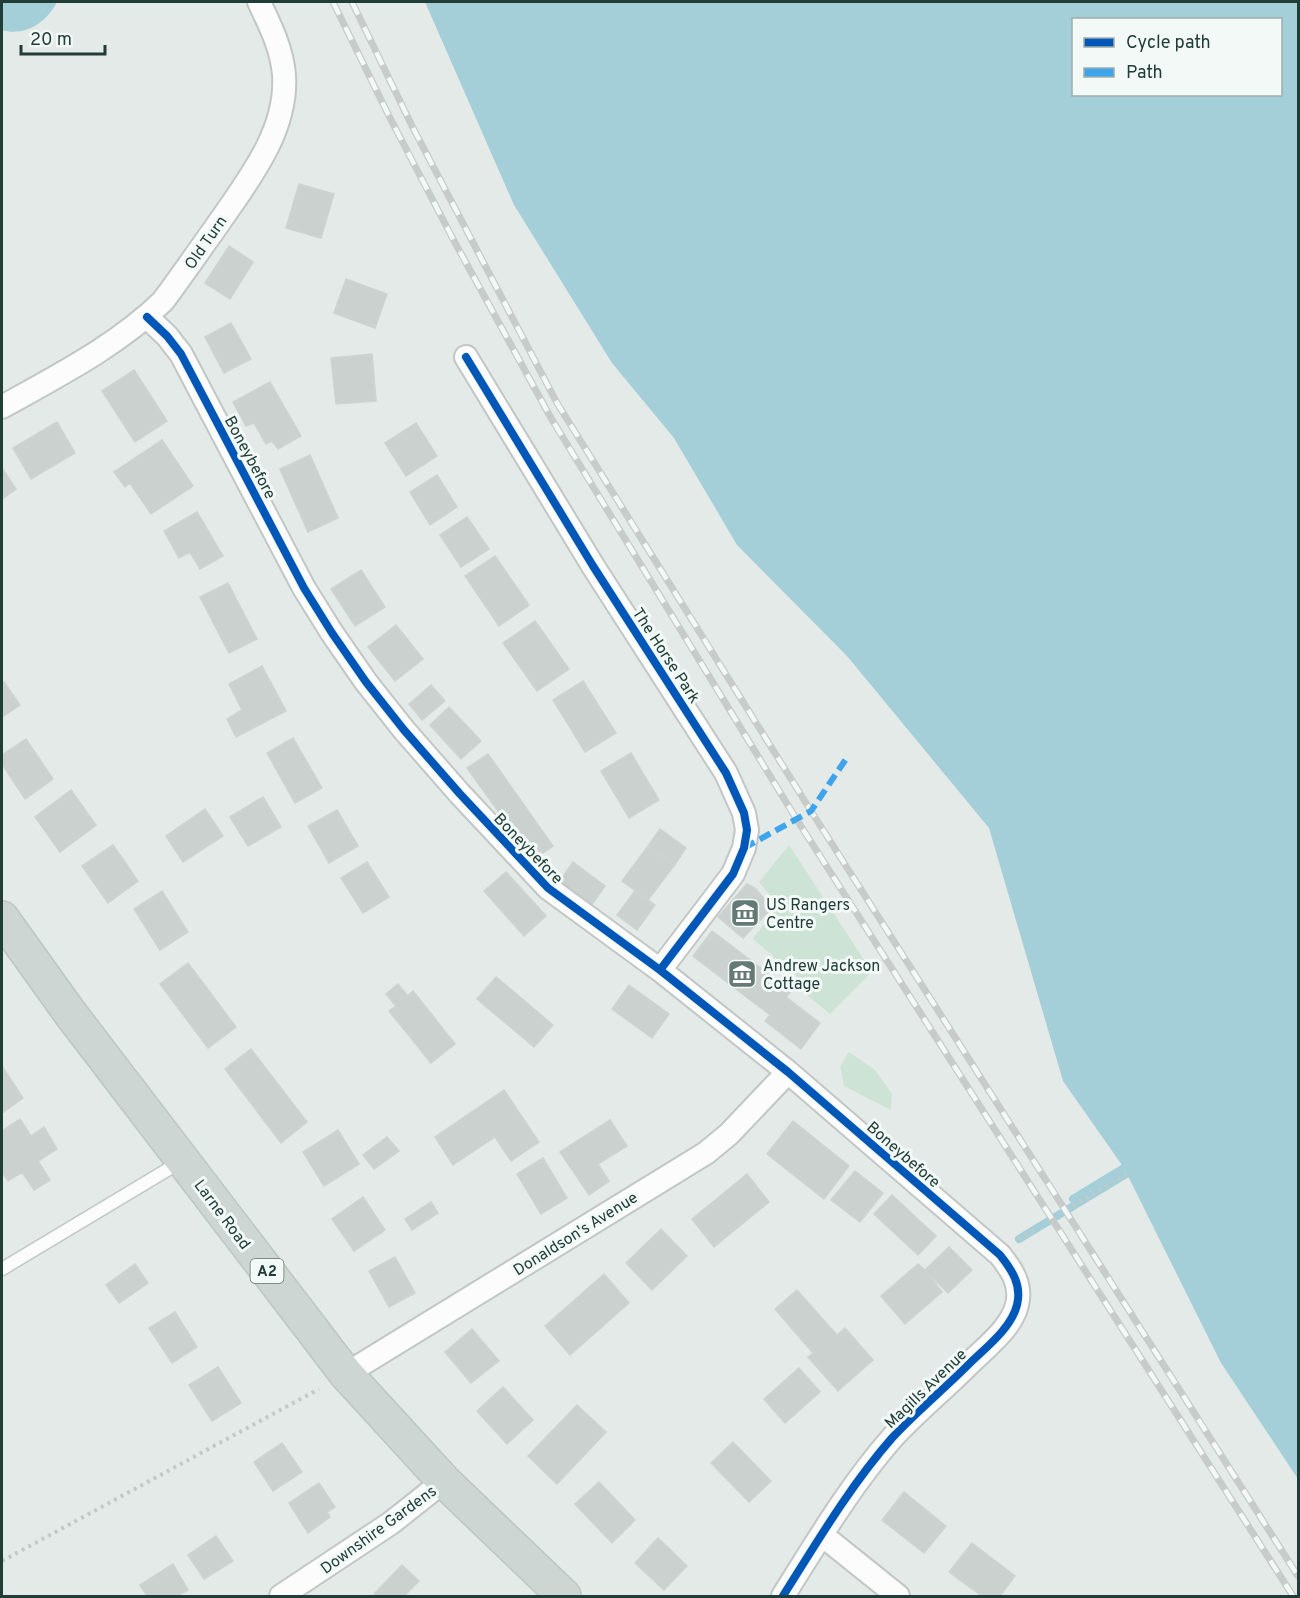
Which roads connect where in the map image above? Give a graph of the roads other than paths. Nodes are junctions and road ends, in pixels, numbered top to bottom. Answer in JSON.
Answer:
{"nodes":[{"id":1,"x":259,"y":2,"type":"edge"},
{"id":2,"x":147,"y":317,"type":"junction"},
{"id":3,"x":466,"y":357,"type":"dead end"},
{"id":4,"x":2,"y":407,"type":"edge"},
{"id":5,"x":2,"y":918,"type":"edge"},
{"id":6,"x":660,"y":970,"type":"junction"},
{"id":7,"x":788,"y":1072,"type":"junction"},
{"id":8,"x":183,"y":1160,"type":"junction"},
{"id":9,"x":2,"y":1269,"type":"edge"},
{"id":10,"x":1018,"y":1286,"type":"joint"},
{"id":11,"x":346,"y":1374,"type":"junction"},
{"id":12,"x":444,"y":1481,"type":"junction"},
{"id":13,"x":822,"y":1535,"type":"junction"},
{"id":14,"x":281,"y":1596,"type":"edge"},
{"id":15,"x":564,"y":1596,"type":"edge"},
{"id":16,"x":783,"y":1596,"type":"edge"},
{"id":17,"x":898,"y":1596,"type":"edge"}],
"edges":[{"from":1,"to":2,"type":"street","name":"Old Turn"},
{"from":2,"to":4,"type":"street","name":"Old Turn"},
{"from":2,"to":6,"type":"street","name":"Boneybefore"},
{"from":3,"to":6,"type":"street","name":"The Horse Park"},
{"from":5,"to":8,"type":"main road","name":"Larne Road","number":"A2"},
{"from":6,"to":7,"type":"street","name":"Boneybefore"},
{"from":7,"to":10,"type":"street","name":"Boneybefore"},
{"from":7,"to":11,"type":"street","name":"Donaldson's Avenue"},
{"from":8,"to":9,"type":"lane"},
{"from":8,"to":11,"type":"main road","name":"Larne Road","number":"A2"},
{"from":10,"to":13,"type":"street","name":"Magills Avenue"},
{"from":11,"to":12,"type":"main road","name":"Larne Road","number":"A2"},
{"from":12,"to":14,"type":"street","name":"Downshire Gardens"},
{"from":12,"to":15,"type":"main road","name":"Larne Road","number":"A2"},
{"from":13,"to":16,"type":"street","name":"Magills Avenue"},
{"from":13,"to":17,"type":"street"}]}
